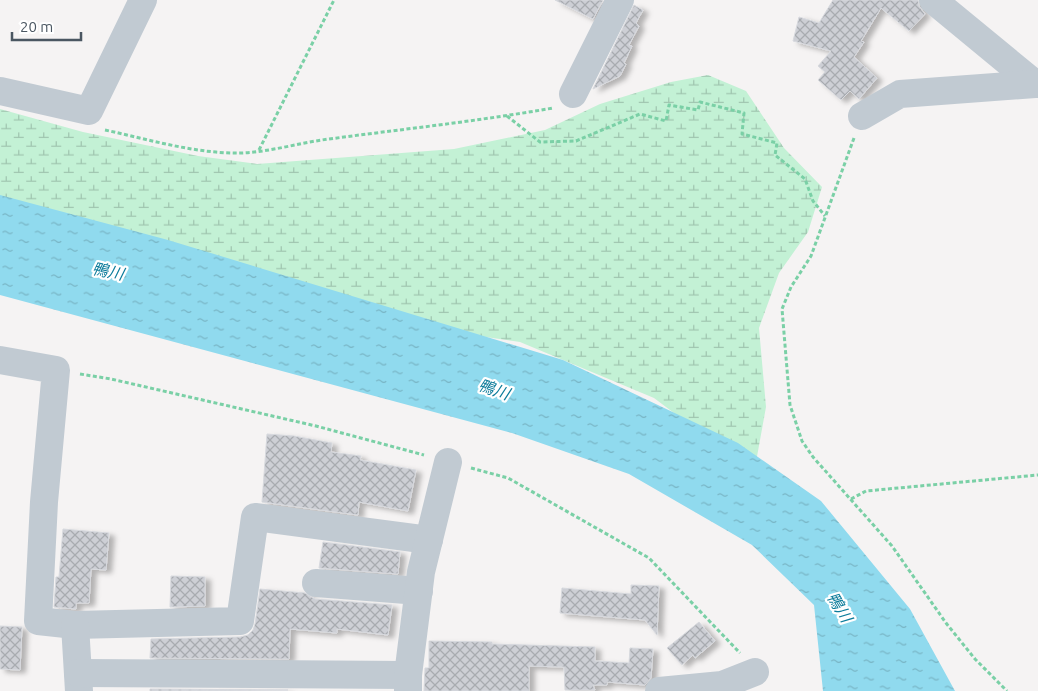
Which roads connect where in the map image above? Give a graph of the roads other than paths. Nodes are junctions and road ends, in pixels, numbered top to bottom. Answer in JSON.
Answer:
{"nodes":[{"id":1,"x":143,"y":0,"type":"edge"},
{"id":2,"x":620,"y":0,"type":"edge"},
{"id":3,"x":933,"y":0,"type":"edge"},
{"id":4,"x":1036,"y":84,"type":"edge"},
{"id":5,"x":0,"y":91,"type":"edge"},
{"id":6,"x":573,"y":94,"type":"road end"},
{"id":7,"x":862,"y":116,"type":"road end"},
{"id":8,"x":0,"y":360,"type":"edge"},
{"id":9,"x":448,"y":462,"type":"dead end"},
{"id":10,"x":429,"y":540,"type":"junction"},
{"id":11,"x":316,"y":583,"type":"dead end"},
{"id":12,"x":419,"y":591,"type":"junction"},
{"id":13,"x":75,"y":625,"type":"junction"},
{"id":14,"x":755,"y":672,"type":"dead end"},
{"id":15,"x":79,"y":682,"type":"edge"},
{"id":16,"x":248,"y":683,"type":"edge"},
{"id":17,"x":408,"y":683,"type":"edge"},
{"id":18,"x":659,"y":691,"type":"edge"}],
"edges":[{"from":1,"to":5,"type":"street"},
{"from":2,"to":6,"type":"street"},
{"from":3,"to":4,"type":"street"},
{"from":4,"to":7,"type":"street"},
{"from":8,"to":13,"type":"street"},
{"from":9,"to":10,"type":"street"},
{"from":10,"to":12,"type":"street"},
{"from":10,"to":13,"type":"street"},
{"from":11,"to":12,"type":"street"},
{"from":12,"to":17,"type":"street"},
{"from":13,"to":15,"type":"street"},
{"from":14,"to":18,"type":"street"},
{"from":15,"to":16,"type":"street"},
{"from":16,"to":17,"type":"street"}]}
